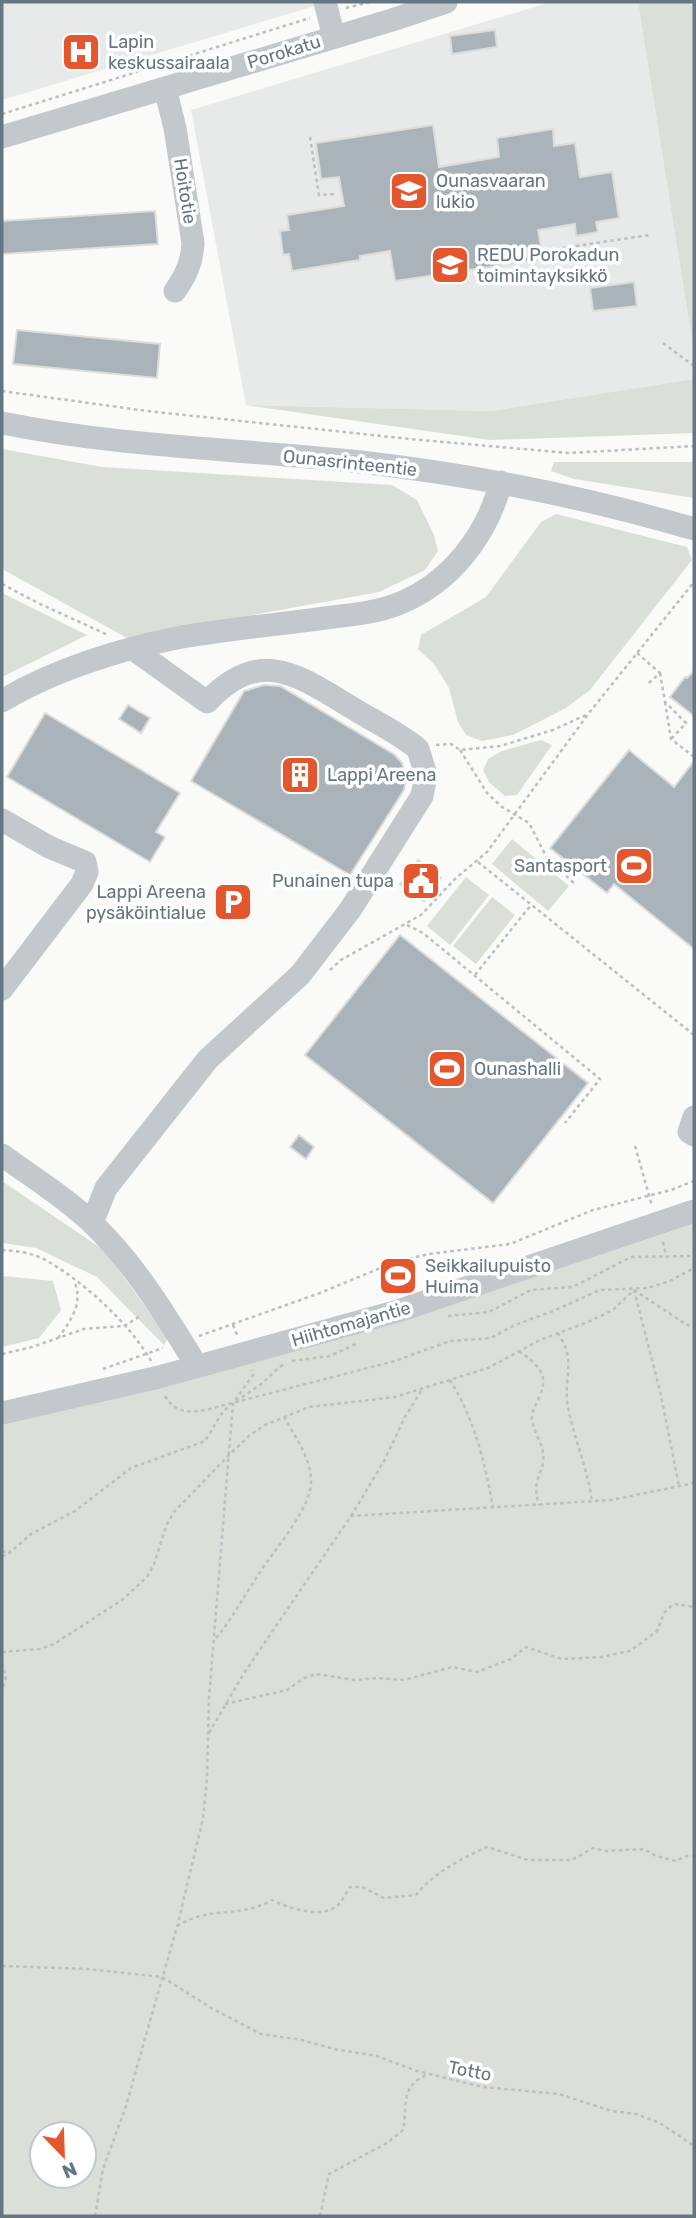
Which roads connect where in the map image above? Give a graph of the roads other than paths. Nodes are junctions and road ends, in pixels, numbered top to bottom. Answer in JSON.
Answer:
{"nodes":[{"id":1,"x":446,"y":2,"type":"edge"},
{"id":2,"x":326,"y":7,"type":"edge"},
{"id":3,"x":334,"y":37,"type":"junction"},
{"id":4,"x":165,"y":88,"type":"junction"},
{"id":5,"x":2,"y":137,"type":"edge"},
{"id":6,"x":175,"y":291,"type":"dead end"},
{"id":7,"x":2,"y":423,"type":"edge"},
{"id":8,"x":501,"y":482,"type":"junction"},
{"id":9,"x":694,"y":528,"type":"edge"},
{"id":10,"x":132,"y":649,"type":"junction"},
{"id":11,"x":2,"y":701,"type":"edge"},
{"id":12,"x":2,"y":820,"type":"edge"},
{"id":13,"x":2,"y":989,"type":"edge"},
{"id":14,"x":2,"y":1155,"type":"edge"},
{"id":15,"x":694,"y":1211,"type":"edge"},
{"id":16,"x":92,"y":1223,"type":"junction"},
{"id":17,"x":197,"y":1366,"type":"junction"},
{"id":18,"x":2,"y":1412,"type":"edge"}],
"edges":[{"from":1,"to":3,"type":"street","name":"Porokatu"},
{"from":2,"to":3,"type":"street"},
{"from":3,"to":4,"type":"street","name":"Porokatu"},
{"from":4,"to":5,"type":"street","name":"Porokatu"},
{"from":4,"to":6,"type":"street","name":"Hoitotie"},
{"from":7,"to":8,"type":"street","name":"Ounasrinteentie"},
{"from":8,"to":9,"type":"street","name":"Ounasrinteentie"},
{"from":8,"to":10,"type":"street"},
{"from":10,"to":11,"type":"street"},
{"from":10,"to":16,"type":"street"},
{"from":12,"to":13,"type":"street"},
{"from":14,"to":16,"type":"street"},
{"from":15,"to":17,"type":"street","name":"Hiihtomajantie"},
{"from":16,"to":17,"type":"street"},
{"from":17,"to":18,"type":"street","name":"Hiihtomajantie"}]}
